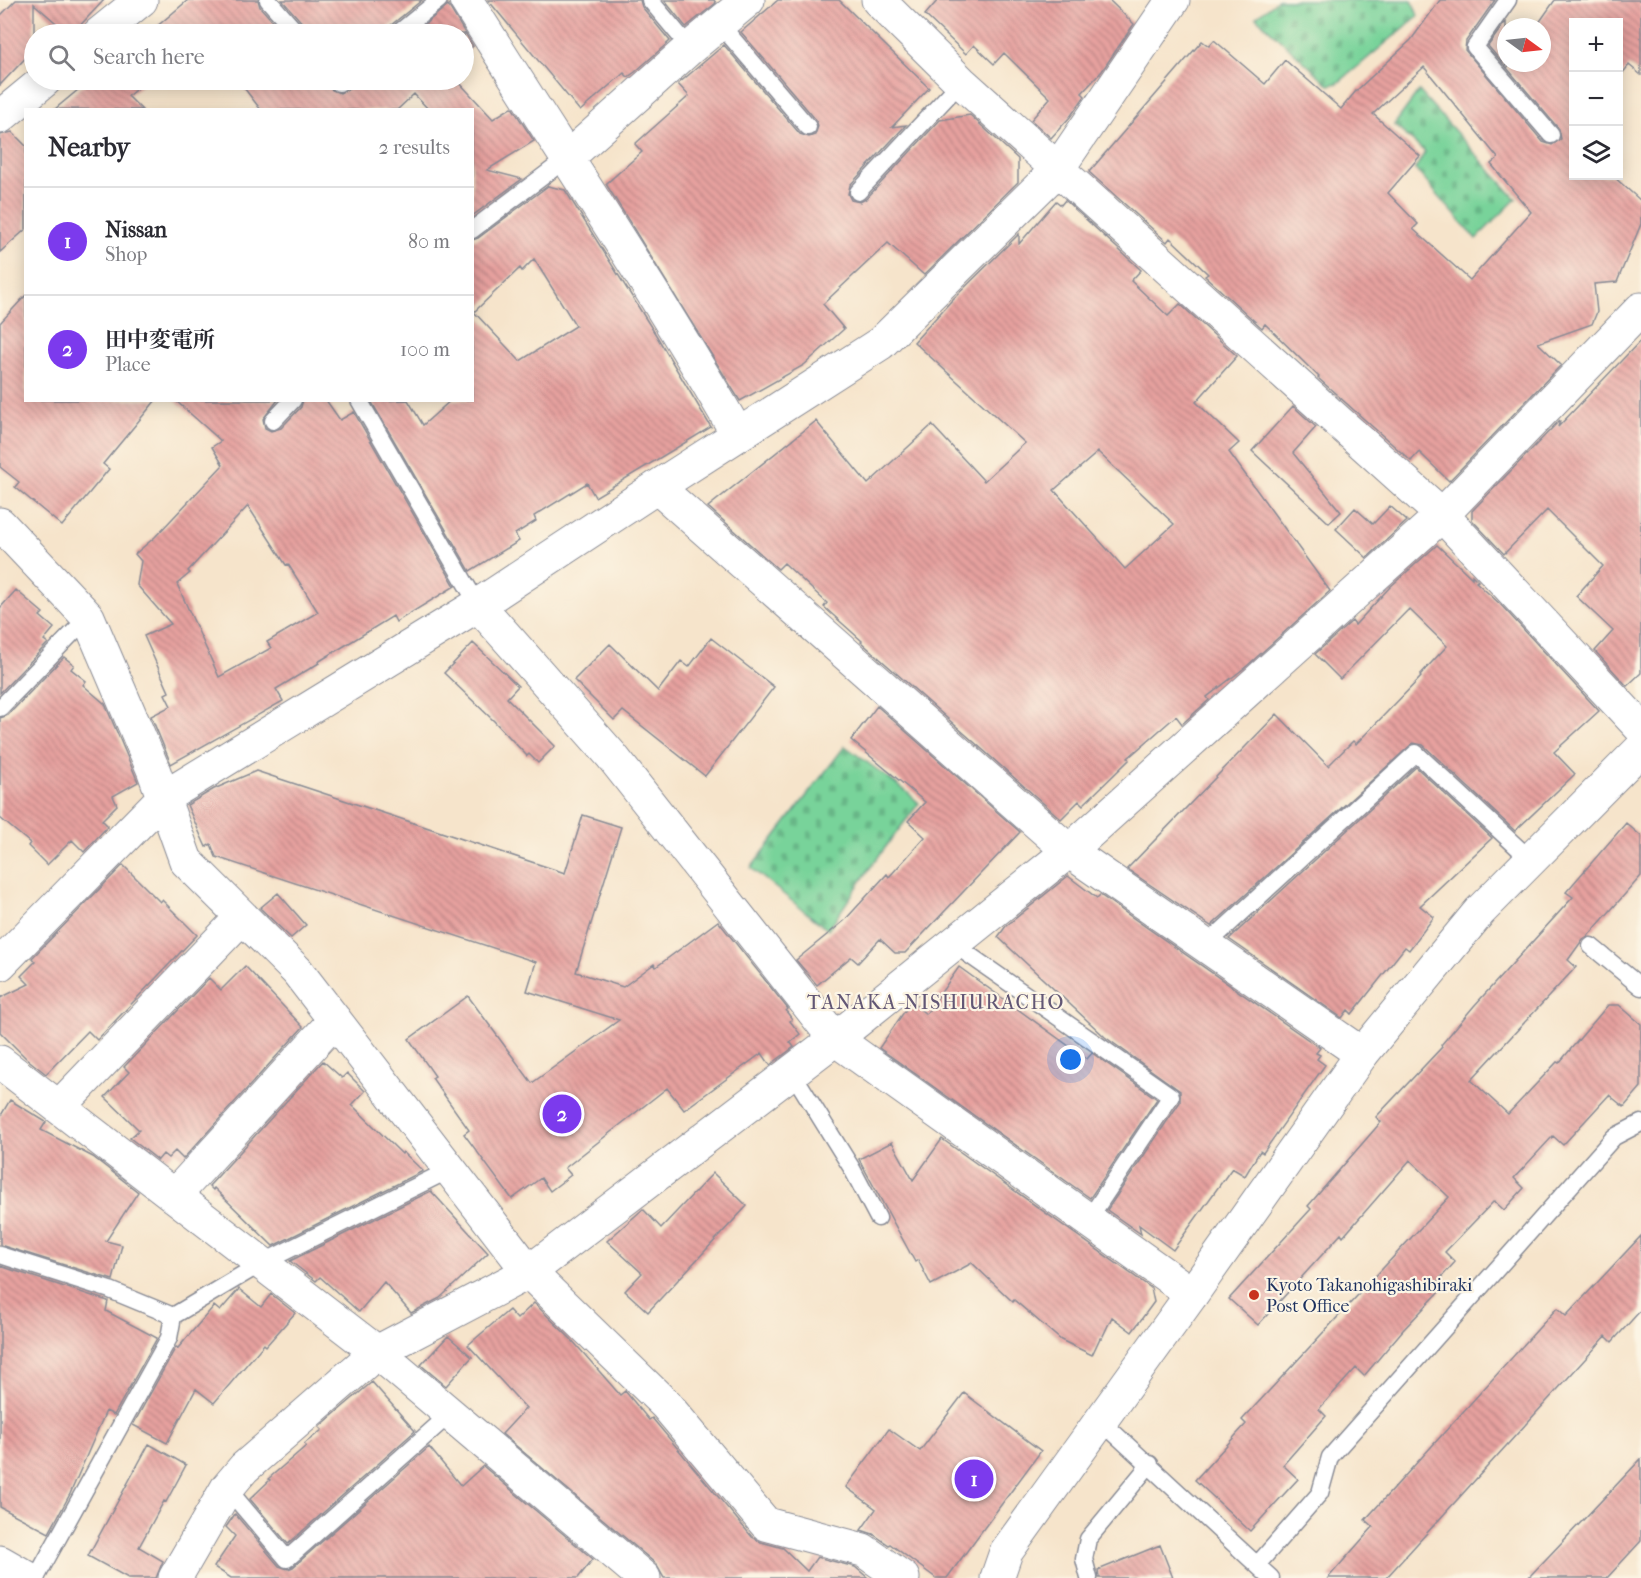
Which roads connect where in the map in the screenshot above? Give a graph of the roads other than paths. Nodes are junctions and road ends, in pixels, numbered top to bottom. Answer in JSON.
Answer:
{"nodes":[{"id":1,"x":141,"y":0,"type":"edge"},
{"id":2,"x":268,"y":0,"type":"edge"},
{"id":3,"x":439,"y":0,"type":"edge"},
{"id":4,"x":466,"y":0,"type":"edge"},
{"id":5,"x":650,"y":0,"type":"edge"},
{"id":6,"x":748,"y":0,"type":"edge"},
{"id":7,"x":878,"y":0,"type":"edge"},
{"id":8,"x":1173,"y":0,"type":"edge"},
{"id":9,"x":1508,"y":0,"type":"edge"},
{"id":10,"x":719,"y":23,"type":"junction"},
{"id":11,"x":111,"y":24,"type":"edge"},
{"id":12,"x":289,"y":24,"type":"edge"},
{"id":13,"x":409,"y":24,"type":"edge"},
{"id":14,"x":690,"y":48,"type":"junction"},
{"id":15,"x":961,"y":82,"type":"junction"},
{"id":16,"x":33,"y":90,"type":"edge"},
{"id":17,"x":0,"y":117,"type":"edge"},
{"id":18,"x":808,"y":127,"type":"dead end"},
{"id":19,"x":1551,"y":135,"type":"dead end"},
{"id":20,"x":566,"y":159,"type":"junction"},
{"id":21,"x":1057,"y":170,"type":"junction"},
{"id":22,"x":858,"y":192,"type":"dead end"},
{"id":23,"x":474,"y":228,"type":"edge"},
{"id":24,"x":1641,"y":309,"type":"edge"},
{"id":25,"x":291,"y":402,"type":"edge"},
{"id":26,"x":360,"y":402,"type":"edge"},
{"id":27,"x":273,"y":421,"type":"dead end"},
{"id":28,"x":738,"y":435,"type":"junction"},
{"id":29,"x":657,"y":487,"type":"junction"},
{"id":30,"x":1442,"y":515,"type":"junction"},
{"id":31,"x":0,"y":524,"type":"edge"},
{"id":32,"x":478,"y":605,"type":"junction"},
{"id":33,"x":88,"y":617,"type":"junction"},
{"id":34,"x":0,"y":708,"type":"edge"},
{"id":35,"x":1641,"y":728,"type":"edge"},
{"id":36,"x":1641,"y":749,"type":"edge"},
{"id":37,"x":164,"y":798,"type":"junction"},
{"id":38,"x":1068,"y":851,"type":"junction"},
{"id":39,"x":1531,"y":860,"type":"junction"},
{"id":40,"x":242,"y":917,"type":"junction"},
{"id":41,"x":952,"y":943,"type":"junction"},
{"id":42,"x":1205,"y":945,"type":"junction"},
{"id":43,"x":1591,"y":946,"type":"dead end"},
{"id":44,"x":0,"y":964,"type":"edge"},
{"id":45,"x":1641,"y":987,"type":"edge"},
{"id":46,"x":335,"y":1020,"type":"junction"},
{"id":47,"x":835,"y":1039,"type":"junction"},
{"id":48,"x":1362,"y":1054,"type":"junction"},
{"id":49,"x":0,"y":1062,"type":"edge"},
{"id":50,"x":792,"y":1072,"type":"junction"},
{"id":51,"x":59,"y":1107,"type":"junction"},
{"id":52,"x":1641,"y":1123,"type":"edge"},
{"id":53,"x":451,"y":1169,"type":"junction"},
{"id":54,"x":174,"y":1196,"type":"junction"},
{"id":55,"x":878,"y":1218,"type":"dead end"},
{"id":56,"x":1088,"y":1220,"type":"junction"},
{"id":57,"x":0,"y":1255,"type":"edge"},
{"id":58,"x":262,"y":1263,"type":"junction"},
{"id":59,"x":529,"y":1272,"type":"junction"},
{"id":60,"x":1192,"y":1294,"type":"junction"},
{"id":61,"x":173,"y":1316,"type":"junction"},
{"id":62,"x":376,"y":1352,"type":"junction"},
{"id":63,"x":450,"y":1414,"type":"junction"},
{"id":64,"x":1101,"y":1421,"type":"junction"},
{"id":65,"x":1150,"y":1464,"type":"junction"},
{"id":66,"x":227,"y":1488,"type":"junction"},
{"id":67,"x":0,"y":1562,"type":"edge"},
{"id":68,"x":1257,"y":1565,"type":"junction"},
{"id":69,"x":28,"y":1578,"type":"edge"},
{"id":70,"x":36,"y":1578,"type":"edge"},
{"id":71,"x":175,"y":1578,"type":"edge"},
{"id":72,"x":644,"y":1578,"type":"edge"},
{"id":73,"x":903,"y":1578,"type":"edge"},
{"id":74,"x":996,"y":1578,"type":"edge"},
{"id":75,"x":1089,"y":1578,"type":"edge"},
{"id":76,"x":1271,"y":1578,"type":"edge"}],
"edges":[{"from":1,"to":11,"type":"street"},
{"from":2,"to":12,"type":"lane"},
{"from":3,"to":13,"type":"lane"},
{"from":4,"to":20,"type":"street"},
{"from":5,"to":14,"type":"lane"},
{"from":6,"to":10,"type":"street"},
{"from":7,"to":15,"type":"street"},
{"from":8,"to":21,"type":"street"},
{"from":9,"to":19,"type":"lane"},
{"from":10,"to":14,"type":"street"},
{"from":10,"to":18,"type":"lane"},
{"from":14,"to":20,"type":"street"},
{"from":15,"to":21,"type":"street"},
{"from":15,"to":22,"type":"lane"},
{"from":16,"to":17,"type":"street"},
{"from":20,"to":23,"type":"lane"},
{"from":20,"to":28,"type":"street"},
{"from":21,"to":28,"type":"street"},
{"from":21,"to":30,"type":"street"},
{"from":24,"to":30,"type":"street"},
{"from":25,"to":27,"type":"lane"},
{"from":26,"to":32,"type":"lane"},
{"from":28,"to":29,"type":"street"},
{"from":29,"to":32,"type":"street"},
{"from":29,"to":38,"type":"street"},
{"from":30,"to":35,"type":"street"},
{"from":30,"to":38,"type":"street"},
{"from":31,"to":33,"type":"street"},
{"from":32,"to":37,"type":"street"},
{"from":32,"to":47,"type":"street"},
{"from":33,"to":34,"type":"lane"},
{"from":33,"to":37,"type":"street"},
{"from":36,"to":39,"type":"street"},
{"from":37,"to":40,"type":"street"},
{"from":37,"to":44,"type":"street"},
{"from":38,"to":41,"type":"street"},
{"from":38,"to":42,"type":"street"},
{"from":39,"to":42,"type":"lane"},
{"from":39,"to":48,"type":"street"},
{"from":40,"to":46,"type":"street"},
{"from":40,"to":51,"type":"street"},
{"from":41,"to":47,"type":"street"},
{"from":41,"to":56,"type":"lane"},
{"from":42,"to":48,"type":"street"},
{"from":43,"to":45,"type":"lane"},
{"from":46,"to":53,"type":"street"},
{"from":46,"to":54,"type":"street"},
{"from":47,"to":50,"type":"street"},
{"from":47,"to":56,"type":"street"},
{"from":48,"to":60,"type":"street"},
{"from":49,"to":51,"type":"street"},
{"from":50,"to":55,"type":"lane"},
{"from":50,"to":59,"type":"street"},
{"from":51,"to":54,"type":"street"},
{"from":52,"to":68,"type":"lane"},
{"from":53,"to":58,"type":"lane"},
{"from":53,"to":59,"type":"street"},
{"from":54,"to":58,"type":"street"},
{"from":56,"to":60,"type":"street"},
{"from":57,"to":61,"type":"lane"},
{"from":58,"to":61,"type":"lane"},
{"from":58,"to":62,"type":"street"},
{"from":59,"to":62,"type":"street"},
{"from":59,"to":73,"type":"street"},
{"from":60,"to":64,"type":"street"},
{"from":61,"to":70,"type":"lane"},
{"from":62,"to":63,"type":"street"},
{"from":62,"to":66,"type":"street"},
{"from":63,"to":66,"type":"lane"},
{"from":63,"to":72,"type":"street"},
{"from":64,"to":65,"type":"lane"},
{"from":64,"to":74,"type":"street"},
{"from":65,"to":68,"type":"lane"},
{"from":65,"to":75,"type":"lane"},
{"from":66,"to":71,"type":"street"},
{"from":67,"to":69,"type":"street"},
{"from":68,"to":76,"type":"lane"}]}
